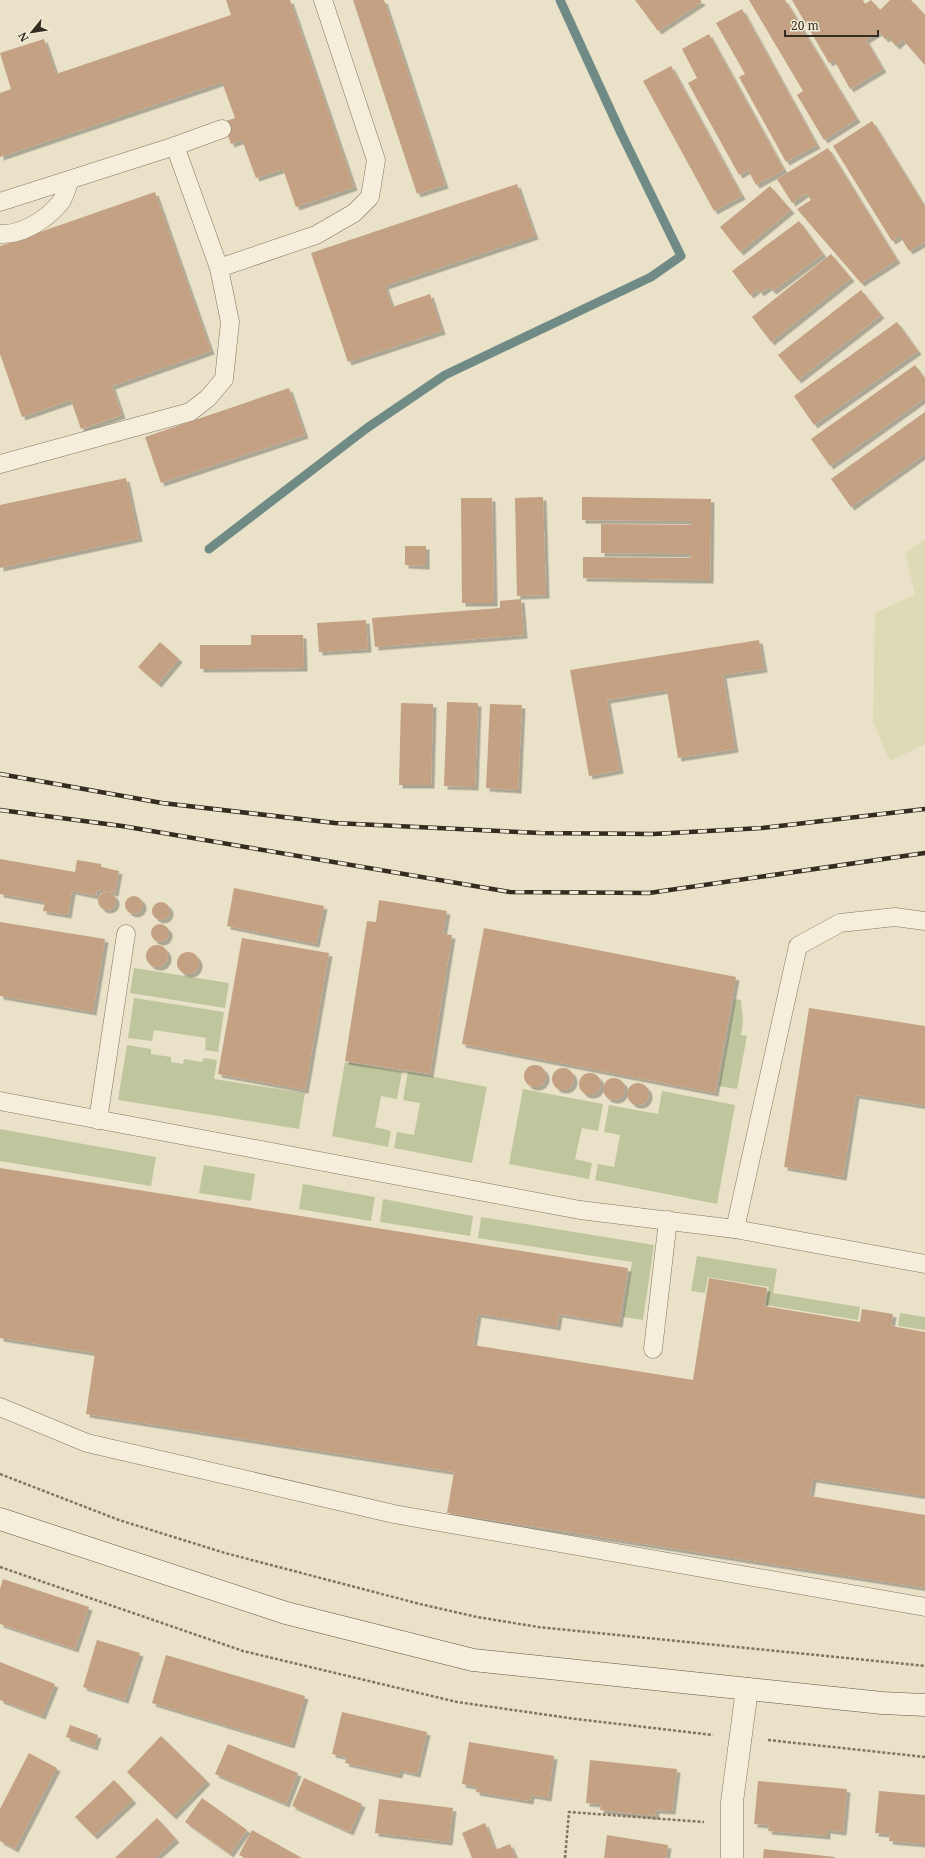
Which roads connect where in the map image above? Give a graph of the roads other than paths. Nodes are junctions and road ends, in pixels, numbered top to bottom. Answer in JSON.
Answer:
{"nodes":[{"id":1,"x":323,"y":0,"type":"edge"},
{"id":2,"x":222,"y":129,"type":"dead end"},
{"id":3,"x":175,"y":146,"type":"junction"},
{"id":4,"x":70,"y":180,"type":"junction"},
{"id":5,"x":0,"y":202,"type":"edge"},
{"id":6,"x":0,"y":234,"type":"edge"},
{"id":7,"x":219,"y":268,"type":"junction"},
{"id":8,"x":0,"y":464,"type":"edge"},
{"id":9,"x":925,"y":921,"type":"edge"},
{"id":10,"x":126,"y":934,"type":"dead end"},
{"id":11,"x":0,"y":1101,"type":"edge"},
{"id":12,"x":98,"y":1120,"type":"junction"},
{"id":13,"x":668,"y":1220,"type":"junction"},
{"id":14,"x":735,"y":1229,"type":"junction"},
{"id":15,"x":925,"y":1264,"type":"edge"},
{"id":16,"x":653,"y":1349,"type":"dead end"},
{"id":17,"x":0,"y":1407,"type":"edge"},
{"id":18,"x":0,"y":1519,"type":"edge"},
{"id":19,"x":925,"y":1607,"type":"edge"},
{"id":20,"x":747,"y":1689,"type":"junction"},
{"id":21,"x":925,"y":1705,"type":"edge"},
{"id":22,"x":732,"y":1858,"type":"edge"}],
"edges":[{"from":1,"to":7,"type":"lane"},
{"from":2,"to":3,"type":"lane"},
{"from":3,"to":4,"type":"lane"},
{"from":3,"to":7,"type":"lane"},
{"from":4,"to":5,"type":"lane"},
{"from":4,"to":6,"type":"lane"},
{"from":7,"to":8,"type":"lane"},
{"from":9,"to":14,"type":"lane"},
{"from":10,"to":12,"type":"lane"},
{"from":11,"to":12,"type":"lane"},
{"from":12,"to":13,"type":"lane"},
{"from":13,"to":14,"type":"lane"},
{"from":13,"to":16,"type":"lane"},
{"from":14,"to":15,"type":"lane"},
{"from":17,"to":19,"type":"lane"},
{"from":18,"to":20,"type":"main road"},
{"from":20,"to":21,"type":"main road"},
{"from":20,"to":22,"type":"main road"}]}
